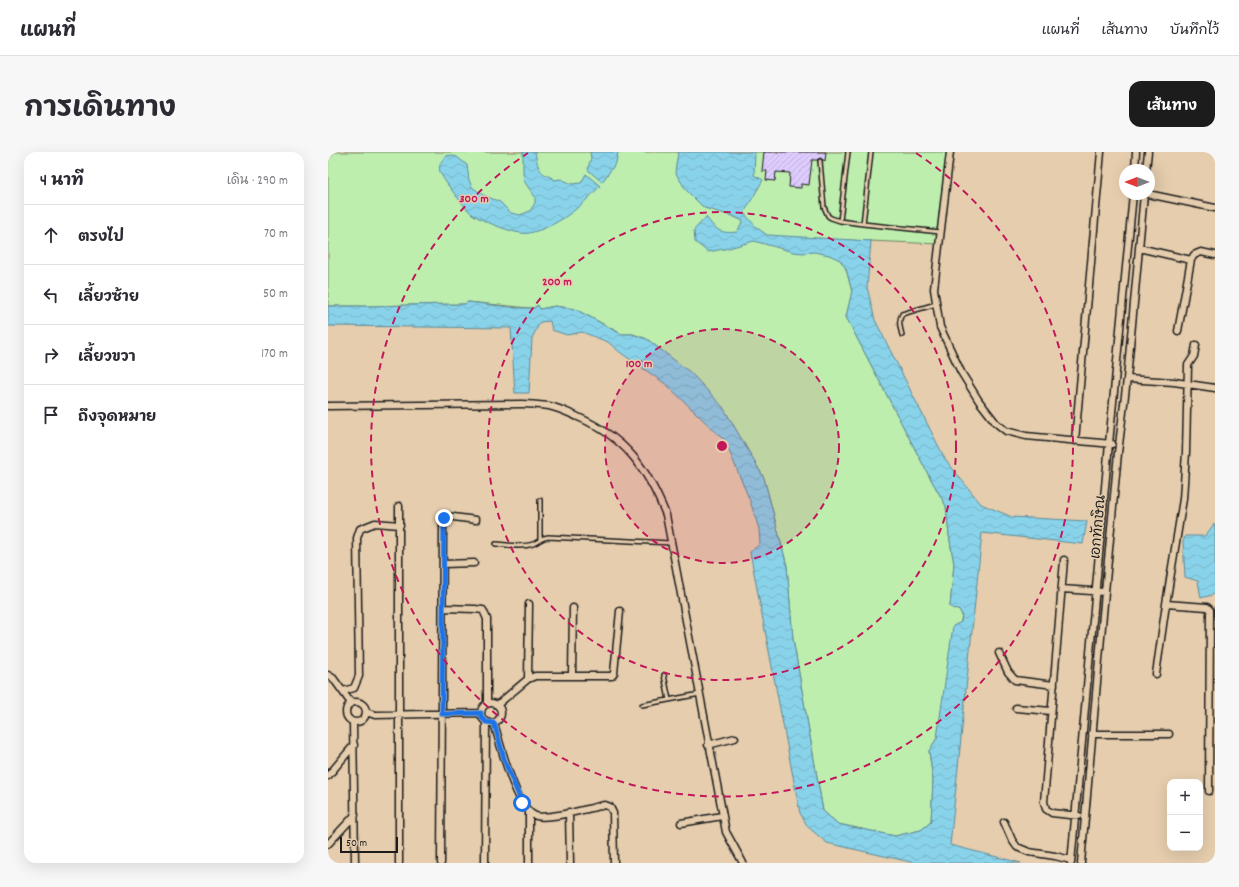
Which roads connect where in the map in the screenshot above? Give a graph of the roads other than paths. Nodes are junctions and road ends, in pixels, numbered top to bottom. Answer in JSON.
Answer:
{"nodes":[{"id":1,"x":848,"y":152,"type":"edge"},
{"id":2,"x":871,"y":152,"type":"edge"},
{"id":3,"x":950,"y":152,"type":"edge"},
{"id":4,"x":1101,"y":152,"type":"edge"},
{"id":5,"x":1136,"y":152,"type":"edge"},
{"id":6,"x":1148,"y":152,"type":"edge"},
{"id":7,"x":820,"y":161,"type":"dead end"},
{"id":8,"x":1135,"y":164,"type":"edge"},
{"id":9,"x":1147,"y":164,"type":"edge"},
{"id":10,"x":1155,"y":195,"type":"edge"},
{"id":11,"x":1132,"y":200,"type":"edge"},
{"id":12,"x":1143,"y":200,"type":"edge"},
{"id":13,"x":1215,"y":208,"type":"edge"},
{"id":14,"x":840,"y":221,"type":"junction"},
{"id":15,"x":863,"y":224,"type":"junction"},
{"id":16,"x":942,"y":232,"type":"junction"},
{"id":17,"x":1139,"y":248,"type":"junction"},
{"id":18,"x":1215,"y":255,"type":"edge"},
{"id":19,"x":1191,"y":260,"type":"junction"},
{"id":20,"x":936,"y":304,"type":"junction"},
{"id":21,"x":1178,"y":331,"type":"dead end"},
{"id":22,"x":902,"y":335,"type":"dead end"},
{"id":23,"x":1196,"y":345,"type":"dead end"},
{"id":24,"x":1127,"y":378,"type":"junction"},
{"id":25,"x":1187,"y":384,"type":"junction"},
{"id":26,"x":1215,"y":388,"type":"edge"},
{"id":27,"x":328,"y":406,"type":"edge"},
{"id":28,"x":1075,"y":441,"type":"junction"},
{"id":29,"x":1109,"y":444,"type":"junction"},
{"id":30,"x":1119,"y":445,"type":"junction"},
{"id":31,"x":540,"y":500,"type":"dead end"},
{"id":32,"x":399,"y":506,"type":"dead end"},
{"id":33,"x":476,"y":520,"type":"dead end"},
{"id":34,"x":400,"y":525,"type":"junction"},
{"id":35,"x":540,"y":539,"type":"junction"},
{"id":36,"x":671,"y":543,"type":"junction"},
{"id":37,"x":496,"y":544,"type":"dead end"},
{"id":38,"x":1064,"y":560,"type":"dead end"},
{"id":39,"x":474,"y":563,"type":"dead end"},
{"id":40,"x":443,"y":564,"type":"junction"},
{"id":41,"x":1062,"y":589,"type":"junction"},
{"id":42,"x":1096,"y":591,"type":"junction"},
{"id":43,"x":1105,"y":592,"type":"junction"},
{"id":44,"x":529,"y":604,"type":"dead end"},
{"id":45,"x":1166,"y":604,"type":"junction"},
{"id":46,"x":443,"y":608,"type":"junction"},
{"id":47,"x":572,"y":608,"type":"dead end"},
{"id":48,"x":620,"y":611,"type":"dead end"},
{"id":49,"x":999,"y":653,"type":"dead end"},
{"id":50,"x":1156,"y":674,"type":"dead end"},
{"id":51,"x":328,"y":675,"type":"edge"},
{"id":52,"x":572,"y":675,"type":"junction"},
{"id":53,"x":664,"y":675,"type":"dead end"},
{"id":54,"x":528,"y":678,"type":"junction"},
{"id":55,"x":1054,"y":685,"type":"junction"},
{"id":56,"x":343,"y":691,"type":"junction"},
{"id":57,"x":700,"y":694,"type":"junction"},
{"id":58,"x":669,"y":700,"type":"junction"},
{"id":59,"x":351,"y":703,"type":"junction"},
{"id":60,"x":487,"y":704,"type":"junction"},
{"id":61,"x":497,"y":705,"type":"junction"},
{"id":62,"x":642,"y":705,"type":"dead end"},
{"id":63,"x":1016,"y":708,"type":"dead end"},
{"id":64,"x":1051,"y":711,"type":"junction"},
{"id":65,"x":1212,"y":711,"type":"edge"},
{"id":66,"x":366,"y":712,"type":"junction"},
{"id":67,"x":481,"y":713,"type":"junction"},
{"id":68,"x":399,"y":714,"type":"junction"},
{"id":69,"x":442,"y":714,"type":"junction"},
{"id":70,"x":354,"y":722,"type":"junction"},
{"id":71,"x":486,"y":722,"type":"junction"},
{"id":72,"x":494,"y":723,"type":"junction"},
{"id":73,"x":1092,"y":734,"type":"junction"},
{"id":74,"x":1168,"y":734,"type":"dead end"},
{"id":75,"x":735,"y":738,"type":"dead end"},
{"id":76,"x":354,"y":745,"type":"junction"},
{"id":77,"x":708,"y":745,"type":"junction"},
{"id":78,"x":328,"y":776,"type":"edge"},
{"id":79,"x":1209,"y":790,"type":"dead end"},
{"id":80,"x":569,"y":812,"type":"junction"},
{"id":81,"x":529,"y":813,"type":"junction"},
{"id":82,"x":355,"y":815,"type":"junction"},
{"id":83,"x":1076,"y":815,"type":"junction"},
{"id":84,"x":722,"y":816,"type":"junction"},
{"id":85,"x":1085,"y":816,"type":"junction"},
{"id":86,"x":1004,"y":822,"type":"dead end"},
{"id":87,"x":682,"y":823,"type":"dead end"},
{"id":88,"x":328,"y":844,"type":"edge"},
{"id":89,"x":1071,"y":862,"type":"edge"},
{"id":90,"x":355,"y":863,"type":"edge"},
{"id":91,"x":399,"y":863,"type":"edge"},
{"id":92,"x":441,"y":863,"type":"edge"},
{"id":93,"x":485,"y":863,"type":"edge"},
{"id":94,"x":529,"y":863,"type":"edge"},
{"id":95,"x":570,"y":863,"type":"edge"},
{"id":96,"x":614,"y":863,"type":"edge"},
{"id":97,"x":743,"y":863,"type":"edge"},
{"id":98,"x":1081,"y":863,"type":"edge"}],
"edges":[{"from":1,"to":14,"type":"lane"},
{"from":2,"to":15,"type":"lane"},
{"from":3,"to":16,"type":"street"},
{"from":4,"to":28,"type":"street"},
{"from":5,"to":8,"type":"street"},
{"from":6,"to":9,"type":"street"},
{"from":7,"to":14,"type":"lane"},
{"from":10,"to":13,"type":"street"},
{"from":11,"to":29,"type":"street"},
{"from":12,"to":17,"type":"street","name":"เอกทักษิณ"},
{"from":14,"to":15,"type":"lane"},
{"from":15,"to":16,"type":"lane"},
{"from":16,"to":20,"type":"street"},
{"from":17,"to":19,"type":"street"},
{"from":17,"to":24,"type":"street","name":"เอกทักษิณ"},
{"from":18,"to":19,"type":"street"},
{"from":19,"to":21,"type":"street"},
{"from":20,"to":22,"type":"lane"},
{"from":20,"to":28,"type":"street"},
{"from":23,"to":25,"type":"street"},
{"from":24,"to":25,"type":"street"},
{"from":24,"to":30,"type":"street","name":"เอกทักษิณ"},
{"from":25,"to":26,"type":"street"},
{"from":25,"to":45,"type":"street"},
{"from":27,"to":36,"type":"street"},
{"from":28,"to":29,"type":"street"},
{"from":29,"to":30,"type":"street"},
{"from":29,"to":42,"type":"street"},
{"from":30,"to":43,"type":"street","name":"เอกทักษิณ"},
{"from":31,"to":35,"type":"lane"},
{"from":32,"to":34,"type":"street"},
{"from":33,"to":40,"type":"street"},
{"from":34,"to":56,"type":"street"},
{"from":34,"to":68,"type":"street"},
{"from":35,"to":36,"type":"lane"},
{"from":35,"to":37,"type":"lane"},
{"from":36,"to":57,"type":"street"},
{"from":38,"to":41,"type":"street"},
{"from":39,"to":40,"type":"street"},
{"from":40,"to":46,"type":"street"},
{"from":41,"to":42,"type":"street"},
{"from":41,"to":55,"type":"street"},
{"from":42,"to":43,"type":"street"},
{"from":42,"to":83,"type":"street"},
{"from":43,"to":73,"type":"street","name":"เอกทักษิณ"},
{"from":44,"to":54,"type":"street"},
{"from":45,"to":50,"type":"street"},
{"from":45,"to":65,"type":"street"},
{"from":46,"to":60,"type":"street"},
{"from":46,"to":69,"type":"street"},
{"from":47,"to":52,"type":"street"},
{"from":48,"to":52,"type":"street"},
{"from":49,"to":55,"type":"street"},
{"from":51,"to":56,"type":"street"},
{"from":52,"to":54,"type":"street"},
{"from":53,"to":58,"type":"lane"},
{"from":54,"to":61,"type":"street"},
{"from":55,"to":64,"type":"street"},
{"from":56,"to":59,"type":"street"},
{"from":57,"to":58,"type":"lane"},
{"from":57,"to":77,"type":"street"},
{"from":58,"to":62,"type":"lane"},
{"from":59,"to":66,"type":"street"},
{"from":59,"to":70,"type":"street"},
{"from":60,"to":61,"type":"street"},
{"from":60,"to":67,"type":"street"},
{"from":61,"to":72,"type":"street"},
{"from":63,"to":64,"type":"street"},
{"from":64,"to":83,"type":"street"},
{"from":65,"to":79,"type":"street"},
{"from":66,"to":68,"type":"street"},
{"from":66,"to":70,"type":"street"},
{"from":67,"to":69,"type":"street"},
{"from":67,"to":71,"type":"street"},
{"from":68,"to":69,"type":"street"},
{"from":68,"to":91,"type":"street"},
{"from":69,"to":92,"type":"street"},
{"from":70,"to":76,"type":"street"},
{"from":71,"to":72,"type":"street"},
{"from":71,"to":93,"type":"street"},
{"from":72,"to":81,"type":"street"},
{"from":73,"to":74,"type":"street"},
{"from":73,"to":85,"type":"street","name":"เอกทักษิณ"},
{"from":75,"to":77,"type":"street"},
{"from":76,"to":78,"type":"street"},
{"from":76,"to":82,"type":"street"},
{"from":77,"to":84,"type":"street"},
{"from":80,"to":81,"type":"street"},
{"from":80,"to":95,"type":"street"},
{"from":80,"to":96,"type":"street"},
{"from":81,"to":94,"type":"street"},
{"from":82,"to":88,"type":"street"},
{"from":82,"to":90,"type":"street"},
{"from":83,"to":85,"type":"street"},
{"from":83,"to":89,"type":"street"},
{"from":84,"to":87,"type":"street"},
{"from":84,"to":97,"type":"street"},
{"from":85,"to":98,"type":"street","name":"เอกทักษิณ"},
{"from":86,"to":89,"type":"street"}]}
